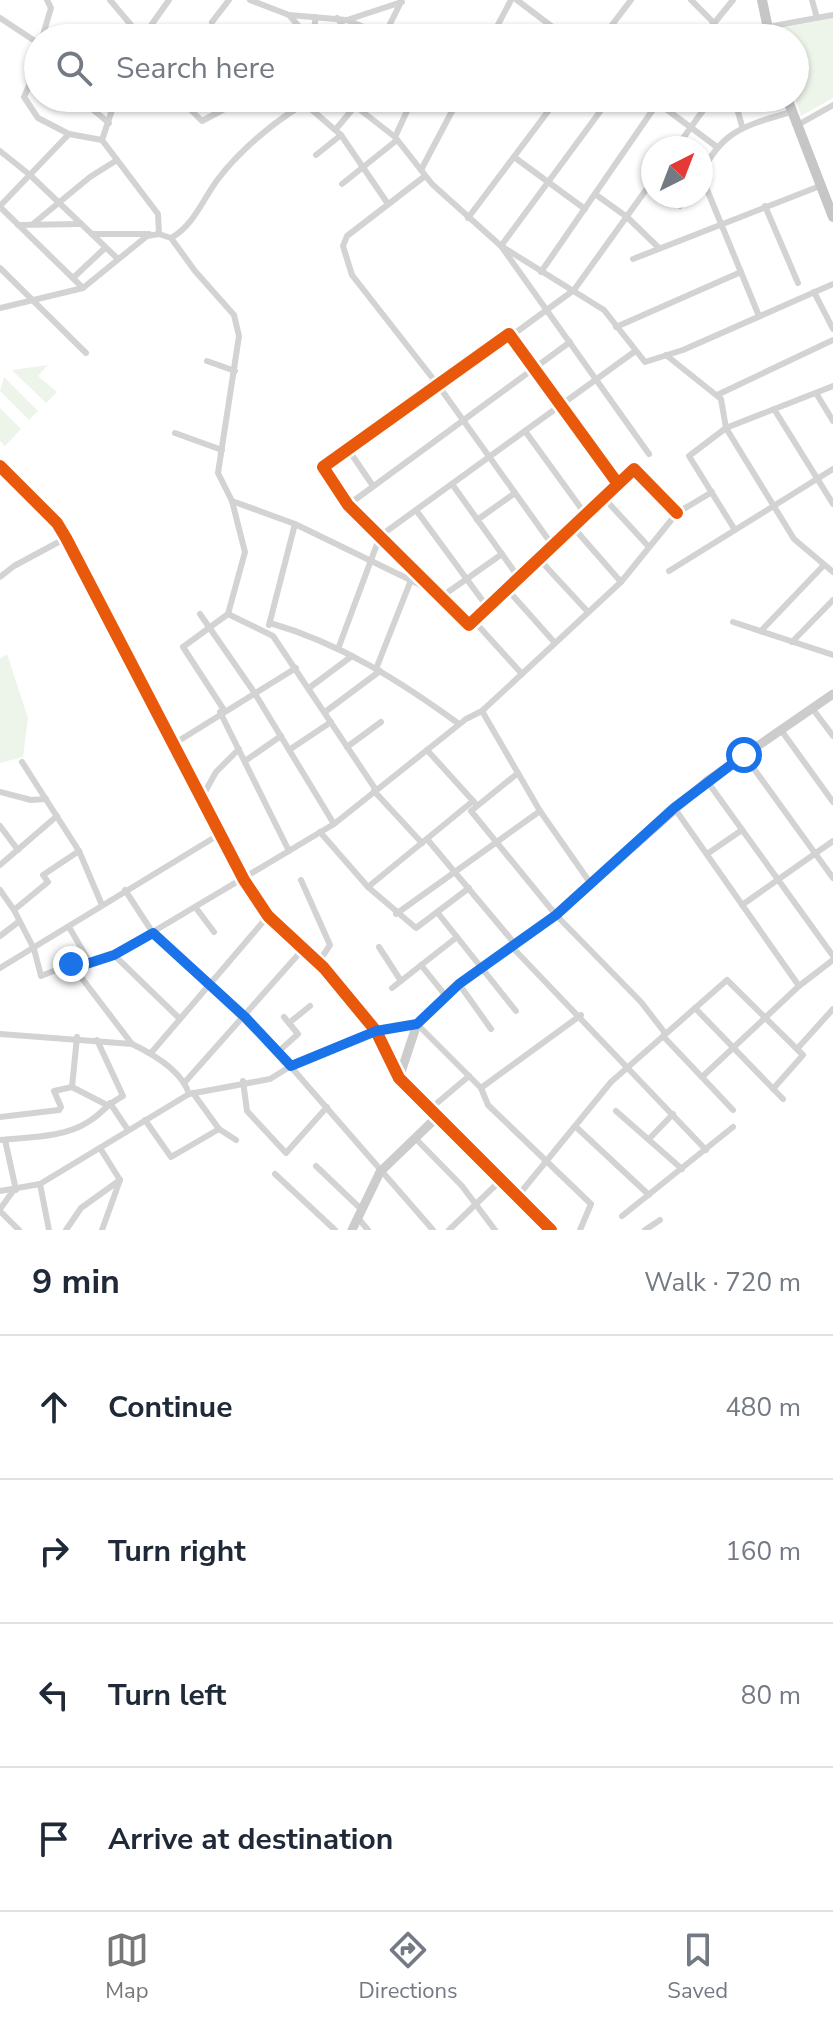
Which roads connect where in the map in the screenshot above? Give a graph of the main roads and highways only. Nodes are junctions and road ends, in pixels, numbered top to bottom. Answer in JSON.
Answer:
{"nodes":[{"id":1,"x":762,"y":0,"type":"edge"},
{"id":2,"x":767,"y":24,"type":"edge"},
{"id":3,"x":791,"y":112,"type":"edge"},
{"id":4,"x":831,"y":210,"type":"edge"}],
"edges":[{"from":1,"to":2,"type":"main road"},
{"from":3,"to":4,"type":"main road"}]}
